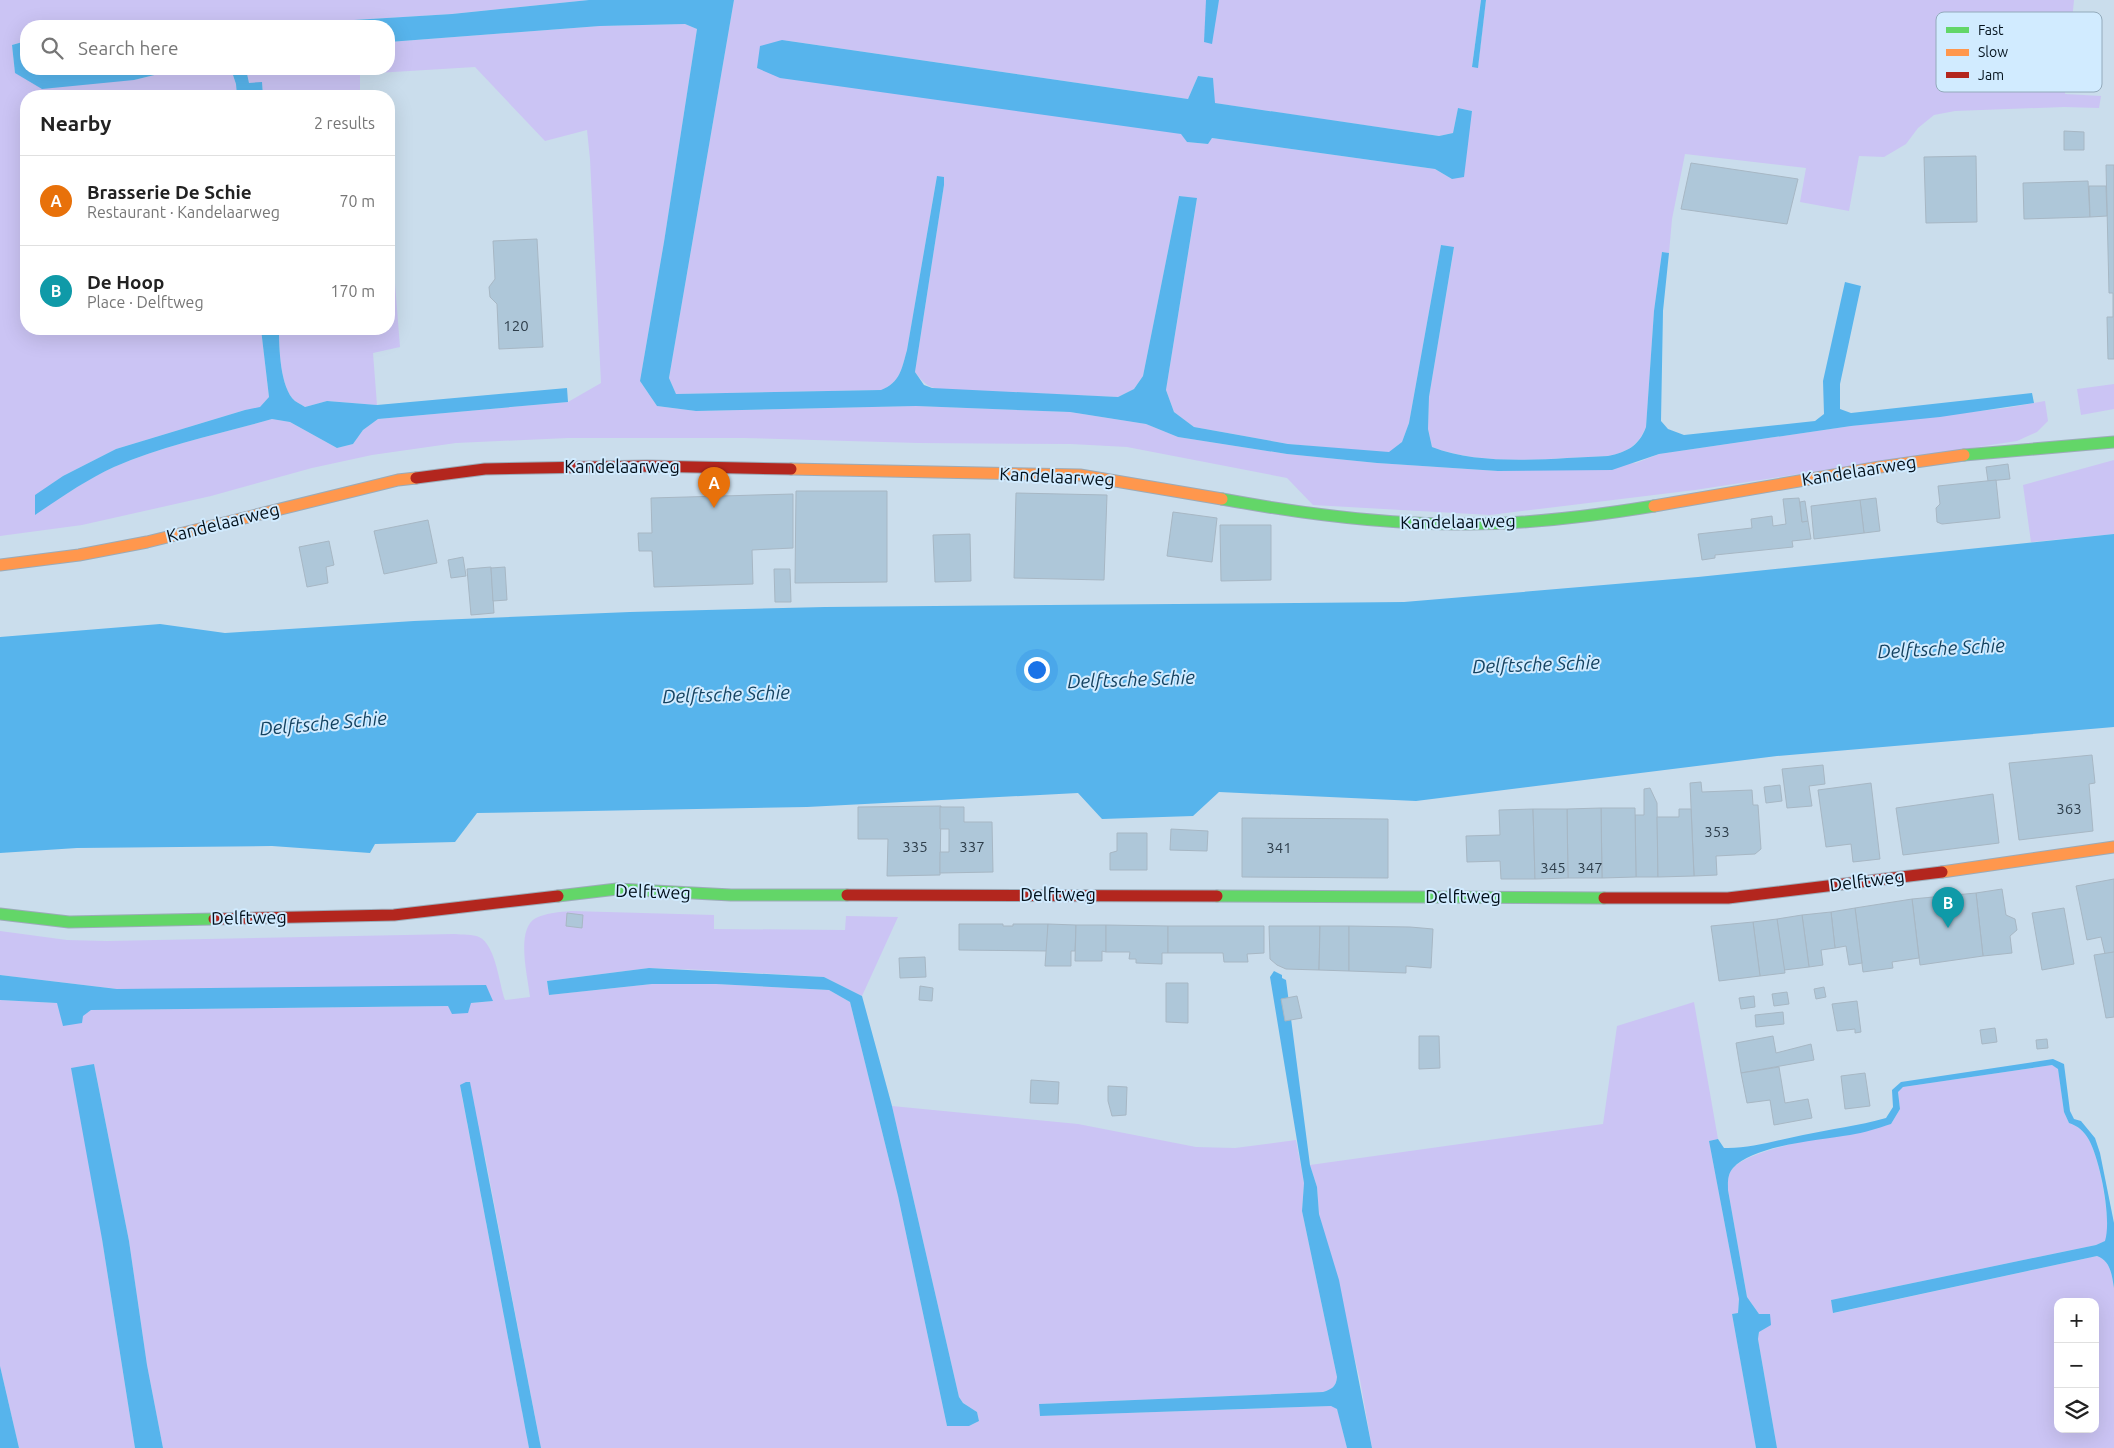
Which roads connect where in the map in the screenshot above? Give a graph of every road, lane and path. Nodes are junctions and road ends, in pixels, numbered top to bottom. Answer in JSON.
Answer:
{"nodes":[{"id":1,"x":2114,"y":442,"type":"edge"},
{"id":2,"x":0,"y":565,"type":"edge"},
{"id":3,"x":2114,"y":847,"type":"edge"},
{"id":4,"x":0,"y":914,"type":"edge"}],
"edges":[{"from":1,"to":2,"type":"street","name":"Kandelaarweg"},
{"from":3,"to":4,"type":"street","name":"Delftweg"}]}
